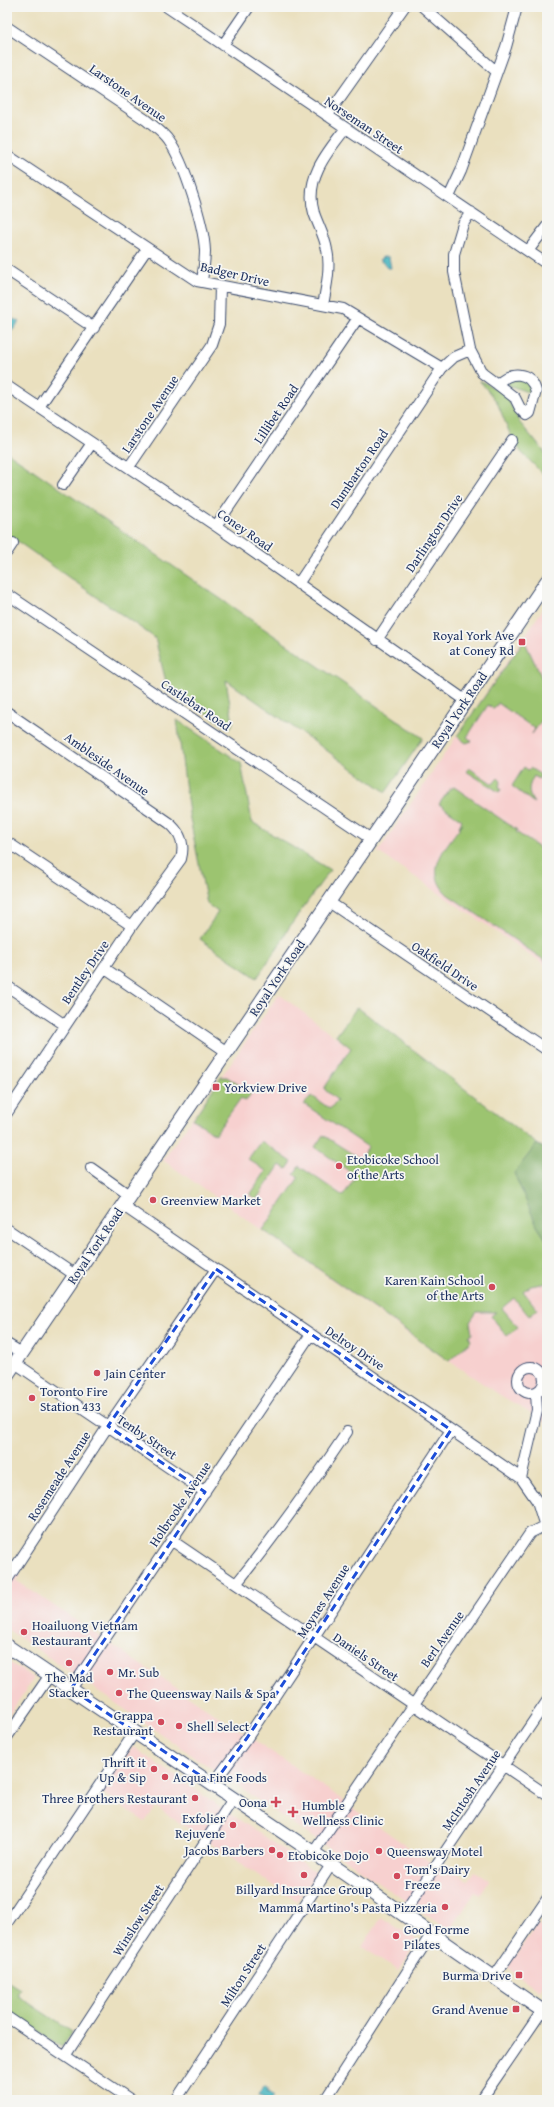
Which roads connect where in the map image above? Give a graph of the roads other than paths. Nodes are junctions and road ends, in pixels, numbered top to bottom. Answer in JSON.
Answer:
{"nodes":[{"id":1,"x":167,"y":7,"type":"edge"},
{"id":2,"x":249,"y":7,"type":"edge"},
{"id":3,"x":404,"y":7,"type":"edge"},
{"id":4,"x":423,"y":7,"type":"edge"},
{"id":5,"x":517,"y":7,"type":"edge"},
{"id":6,"x":7,"y":27,"type":"edge"},
{"id":7,"x":223,"y":45,"type":"junction"},
{"id":8,"x":497,"y":72,"type":"junction"},
{"id":9,"x":327,"y":116,"type":"junction"},
{"id":10,"x":346,"y":128,"type":"junction"},
{"id":11,"x":7,"y":155,"type":"edge"},
{"id":12,"x":449,"y":197,"type":"junction"},
{"id":13,"x":471,"y":212,"type":"junction"},
{"id":14,"x":547,"y":226,"type":"edge"},
{"id":15,"x":147,"y":249,"type":"junction"},
{"id":16,"x":528,"y":251,"type":"junction"},
{"id":17,"x":547,"y":264,"type":"edge"},
{"id":18,"x":7,"y":270,"type":"edge"},
{"id":19,"x":202,"y":282,"type":"junction"},
{"id":20,"x":220,"y":286,"type":"junction"},
{"id":21,"x":323,"y":305,"type":"junction"},
{"id":22,"x":358,"y":318,"type":"junction"},
{"id":23,"x":94,"y":328,"type":"junction"},
{"id":24,"x":470,"y":350,"type":"junction"},
{"id":25,"x":442,"y":368,"type":"junction"},
{"id":26,"x":497,"y":384,"type":"dead end"},
{"id":27,"x":7,"y":386,"type":"edge"},
{"id":28,"x":39,"y":407,"type":"junction"},
{"id":29,"x":512,"y":440,"type":"dead end"},
{"id":30,"x":92,"y":442,"type":"junction"},
{"id":31,"x":129,"y":467,"type":"junction"},
{"id":32,"x":63,"y":485,"type":"dead end"},
{"id":33,"x":216,"y":526,"type":"junction"},
{"id":34,"x":14,"y":543,"type":"dead end"},
{"id":35,"x":7,"y":552,"type":"edge"},
{"id":36,"x":547,"y":581,"type":"edge"},
{"id":37,"x":298,"y":584,"type":"junction"},
{"id":38,"x":7,"y":594,"type":"edge"},
{"id":39,"x":377,"y":640,"type":"junction"},
{"id":40,"x":465,"y":700,"type":"junction"},
{"id":41,"x":7,"y":712,"type":"edge"},
{"id":42,"x":371,"y":838,"type":"junction"},
{"id":43,"x":7,"y":842,"type":"edge"},
{"id":44,"x":183,"y":846,"type":"joint"},
{"id":45,"x":329,"y":902,"type":"junction"},
{"id":46,"x":132,"y":926,"type":"junction"},
{"id":47,"x":104,"y":968,"type":"junction"},
{"id":48,"x":7,"y":986,"type":"edge"},
{"id":49,"x":65,"y":1025,"type":"junction"},
{"id":50,"x":547,"y":1050,"type":"edge"},
{"id":51,"x":227,"y":1052,"type":"junction"},
{"id":52,"x":7,"y":1113,"type":"edge"},
{"id":53,"x":91,"y":1168,"type":"dead end"},
{"id":54,"x":126,"y":1200,"type":"junction"},
{"id":55,"x":7,"y":1229,"type":"edge"},
{"id":56,"x":216,"y":1269,"type":"junction"},
{"id":57,"x":75,"y":1274,"type":"junction"},
{"id":58,"x":311,"y":1334,"type":"junction"},
{"id":59,"x":7,"y":1344,"type":"edge"},
{"id":60,"x":18,"y":1358,"type":"junction"},
{"id":61,"x":7,"y":1375,"type":"edge"},
{"id":62,"x":536,"y":1393,"type":"dead end"},
{"id":63,"x":108,"y":1426,"type":"junction"},
{"id":64,"x":451,"y":1430,"type":"junction"},
{"id":65,"x":347,"y":1432,"type":"dead end"},
{"id":66,"x":521,"y":1478,"type":"junction"},
{"id":67,"x":205,"y":1492,"type":"junction"},
{"id":68,"x":545,"y":1530,"type":"edge"},
{"id":69,"x":172,"y":1540,"type":"junction"},
{"id":70,"x":7,"y":1580,"type":"edge"},
{"id":71,"x":236,"y":1584,"type":"junction"},
{"id":72,"x":315,"y":1638,"type":"junction"},
{"id":73,"x":7,"y":1646,"type":"edge"},
{"id":74,"x":50,"y":1675,"type":"junction"},
{"id":75,"x":71,"y":1689,"type":"junction"},
{"id":76,"x":547,"y":1701,"type":"edge"},
{"id":77,"x":412,"y":1704,"type":"junction"},
{"id":78,"x":135,"y":1732,"type":"junction"},
{"id":79,"x":7,"y":1737,"type":"edge"},
{"id":80,"x":503,"y":1766,"type":"junction"},
{"id":81,"x":213,"y":1784,"type":"junction"},
{"id":82,"x":547,"y":1795,"type":"edge"},
{"id":83,"x":233,"y":1799,"type":"junction"},
{"id":84,"x":313,"y":1853,"type":"junction"},
{"id":85,"x":331,"y":1865,"type":"junction"},
{"id":86,"x":547,"y":1899,"type":"edge"},
{"id":87,"x":403,"y":1914,"type":"junction"},
{"id":88,"x":7,"y":1923,"type":"edge"},
{"id":89,"x":432,"y":1933,"type":"junction"},
{"id":90,"x":494,"y":1977,"type":"junction"},
{"id":91,"x":544,"y":2013,"type":"edge"},
{"id":92,"x":7,"y":2017,"type":"edge"},
{"id":93,"x":65,"y":2056,"type":"junction"},
{"id":94,"x":131,"y":2100,"type":"edge"},
{"id":95,"x":176,"y":2100,"type":"edge"},
{"id":96,"x":325,"y":2100,"type":"edge"},
{"id":97,"x":481,"y":2100,"type":"edge"}],
"edges":[{"from":1,"to":7,"type":"street","name":"Norseman Street"},
{"from":2,"to":7,"type":"street"},
{"from":3,"to":9,"type":"street"},
{"from":4,"to":8,"type":"street"},
{"from":5,"to":8,"type":"street"},
{"from":6,"to":19,"type":"street","name":"Larstone Avenue"},
{"from":7,"to":9,"type":"street","name":"Norseman Street"},
{"from":8,"to":12,"type":"street"},
{"from":9,"to":10,"type":"street","name":"Norseman Street"},
{"from":10,"to":12,"type":"street","name":"Norseman Street"},
{"from":10,"to":21,"type":"street"},
{"from":11,"to":15,"type":"street","name":"Badger Drive"},
{"from":12,"to":13,"type":"street","name":"Norseman Street"},
{"from":13,"to":16,"type":"street","name":"Norseman Street"},
{"from":13,"to":24,"type":"street"},
{"from":14,"to":16,"type":"street"},
{"from":15,"to":19,"type":"street","name":"Badger Drive"},
{"from":15,"to":23,"type":"street"},
{"from":16,"to":17,"type":"street","name":"Norseman Street"},
{"from":18,"to":23,"type":"street"},
{"from":19,"to":20,"type":"street","name":"Badger Drive"},
{"from":20,"to":21,"type":"street","name":"Badger Drive"},
{"from":20,"to":31,"type":"street","name":"Larstone Avenue"},
{"from":21,"to":22,"type":"street","name":"Badger Drive"},
{"from":22,"to":25,"type":"street","name":"Badger Drive"},
{"from":22,"to":33,"type":"street","name":"Lillibet Road"},
{"from":23,"to":28,"type":"street"},
{"from":24,"to":25,"type":"street"},
{"from":24,"to":26,"type":"street"},
{"from":25,"to":37,"type":"street","name":"Dumbarton Road"},
{"from":27,"to":28,"type":"street","name":"Coney Road"},
{"from":28,"to":30,"type":"street","name":"Coney Road"},
{"from":29,"to":39,"type":"street","name":"Darlington Drive"},
{"from":30,"to":31,"type":"street","name":"Coney Road"},
{"from":30,"to":32,"type":"street"},
{"from":31,"to":33,"type":"street","name":"Coney Road"},
{"from":33,"to":37,"type":"street","name":"Coney Road"},
{"from":34,"to":35,"type":"street"},
{"from":36,"to":40,"type":"main road","name":"Royal York Road"},
{"from":37,"to":39,"type":"street","name":"Coney Road"},
{"from":38,"to":42,"type":"street","name":"Castlebar Road"},
{"from":39,"to":40,"type":"street","name":"Coney Road"},
{"from":40,"to":42,"type":"main road","name":"Royal York Road"},
{"from":41,"to":44,"type":"street","name":"Ambleside Avenue"},
{"from":42,"to":45,"type":"main road","name":"Royal York Road"},
{"from":43,"to":46,"type":"street"},
{"from":44,"to":46,"type":"street","name":"Bentley Drive"},
{"from":45,"to":50,"type":"street","name":"Oakfield Drive"},
{"from":45,"to":51,"type":"main road","name":"Royal York Road"},
{"from":46,"to":47,"type":"street","name":"Bentley Drive"},
{"from":47,"to":49,"type":"street","name":"Bentley Drive"},
{"from":47,"to":51,"type":"street"},
{"from":48,"to":49,"type":"street"},
{"from":49,"to":52,"type":"street","name":"Bentley Drive"},
{"from":51,"to":54,"type":"main road","name":"Royal York Road"},
{"from":53,"to":54,"type":"street","name":"Delroy Drive"},
{"from":54,"to":56,"type":"street","name":"Delroy Drive"},
{"from":54,"to":57,"type":"main road","name":"Royal York Road"},
{"from":55,"to":57,"type":"street"},
{"from":56,"to":58,"type":"street","name":"Delroy Drive"},
{"from":56,"to":63,"type":"street","name":"Rosemeade Avenue"},
{"from":57,"to":60,"type":"main road","name":"Royal York Road"},
{"from":58,"to":64,"type":"street","name":"Delroy Drive"},
{"from":58,"to":67,"type":"street","name":"Holbrooke Avenue"},
{"from":59,"to":60,"type":"street","name":"Tenby Street"},
{"from":60,"to":61,"type":"main road","name":"Royal York Road"},
{"from":60,"to":63,"type":"street","name":"Tenby Street"},
{"from":62,"to":66,"type":"street"},
{"from":63,"to":67,"type":"street","name":"Tenby Street"},
{"from":63,"to":70,"type":"street","name":"Rosemeade Avenue"},
{"from":64,"to":66,"type":"street","name":"Delroy Drive"},
{"from":64,"to":72,"type":"street","name":"Moynes Avenue"},
{"from":65,"to":71,"type":"street"},
{"from":66,"to":68,"type":"street","name":"Delroy Drive"},
{"from":67,"to":69,"type":"street","name":"Holbrooke Avenue"},
{"from":68,"to":77,"type":"street","name":"Berl Avenue"},
{"from":69,"to":71,"type":"street","name":"Daniels Street"},
{"from":69,"to":75,"type":"street","name":"Holbrooke Avenue"},
{"from":71,"to":72,"type":"street","name":"Daniels Street"},
{"from":72,"to":77,"type":"street","name":"Daniels Street"},
{"from":72,"to":81,"type":"street","name":"Moynes Avenue"},
{"from":73,"to":74,"type":"main road"},
{"from":74,"to":75,"type":"main road"},
{"from":74,"to":79,"type":"street"},
{"from":75,"to":78,"type":"main road"},
{"from":76,"to":80,"type":"street","name":"McIntosh Avenue"},
{"from":77,"to":80,"type":"street","name":"Daniels Street"},
{"from":77,"to":84,"type":"street","name":"Berl Avenue"},
{"from":78,"to":81,"type":"main road"},
{"from":78,"to":88,"type":"street"},
{"from":80,"to":82,"type":"street","name":"Daniels Street"},
{"from":80,"to":87,"type":"street","name":"McIntosh Avenue"},
{"from":81,"to":83,"type":"main road"},
{"from":83,"to":84,"type":"main road"},
{"from":83,"to":93,"type":"street","name":"Winslow Street"},
{"from":84,"to":85,"type":"main road"},
{"from":85,"to":87,"type":"main road"},
{"from":85,"to":95,"type":"street","name":"Milton Street"},
{"from":86,"to":90,"type":"street"},
{"from":87,"to":89,"type":"main road"},
{"from":89,"to":90,"type":"main road"},
{"from":89,"to":96,"type":"street"},
{"from":90,"to":91,"type":"main road"},
{"from":91,"to":97,"type":"street"},
{"from":92,"to":93,"type":"street"},
{"from":93,"to":94,"type":"street"}]}
